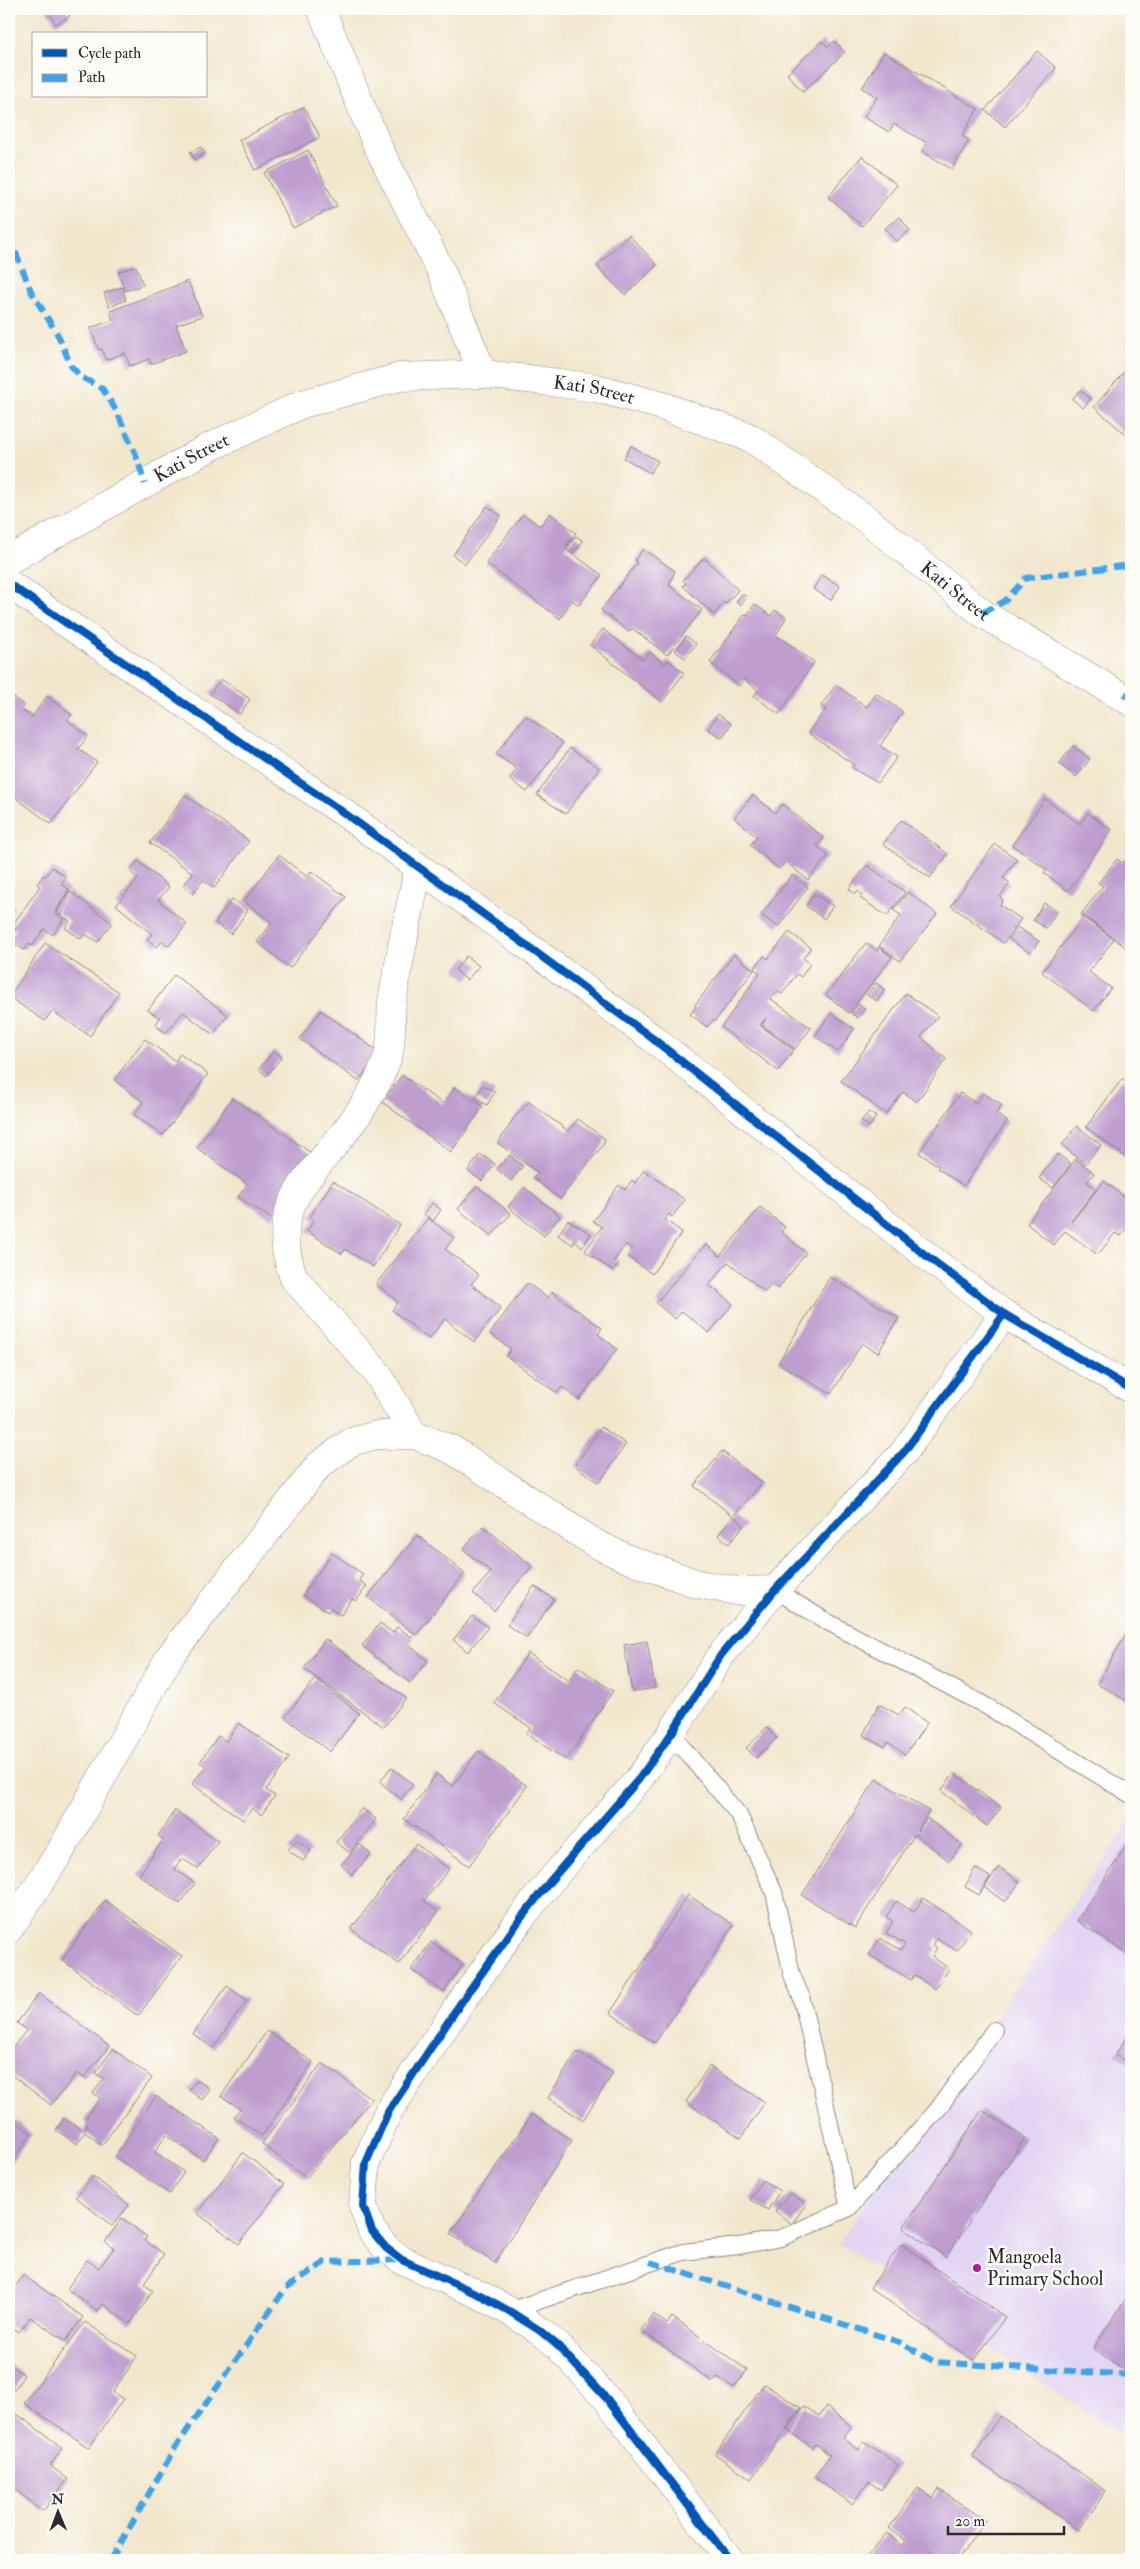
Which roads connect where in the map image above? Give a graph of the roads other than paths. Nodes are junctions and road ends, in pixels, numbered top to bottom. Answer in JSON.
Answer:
{"nodes":[{"id":1,"x":321,"y":9,"type":"edge"},
{"id":2,"x":483,"y":374,"type":"junction"},
{"id":3,"x":9,"y":560,"type":"edge"},
{"id":4,"x":9,"y":584,"type":"edge"},
{"id":5,"x":1131,"y":702,"type":"edge"},
{"id":6,"x":418,"y":869,"type":"junction"},
{"id":7,"x":1004,"y":1314,"type":"junction"},
{"id":8,"x":1131,"y":1389,"type":"edge"},
{"id":9,"x":414,"y":1434,"type":"junction"},
{"id":10,"x":775,"y":1590,"type":"junction"},
{"id":11,"x":671,"y":1734,"type":"junction"},
{"id":12,"x":1129,"y":1794,"type":"dead end"},
{"id":13,"x":9,"y":1928,"type":"edge"},
{"id":14,"x":994,"y":2030,"type":"dead end"},
{"id":15,"x":849,"y":2208,"type":"junction"},
{"id":16,"x":509,"y":2311,"type":"junction"},
{"id":17,"x":730,"y":2560,"type":"edge"}],
"edges":[{"from":1,"to":2,"type":"street"},
{"from":2,"to":3,"type":"street","name":"Kati Street"},
{"from":2,"to":5,"type":"street","name":"Kati Street"},
{"from":4,"to":6,"type":"street"},
{"from":6,"to":7,"type":"street"},
{"from":6,"to":9,"type":"street"},
{"from":7,"to":8,"type":"street"},
{"from":7,"to":10,"type":"street"},
{"from":9,"to":10,"type":"street"},
{"from":9,"to":13,"type":"street"},
{"from":10,"to":11,"type":"street"},
{"from":10,"to":12,"type":"lane"},
{"from":11,"to":15,"type":"lane"},
{"from":11,"to":16,"type":"street"},
{"from":14,"to":15,"type":"lane"},
{"from":15,"to":16,"type":"lane"},
{"from":16,"to":17,"type":"street"}]}
